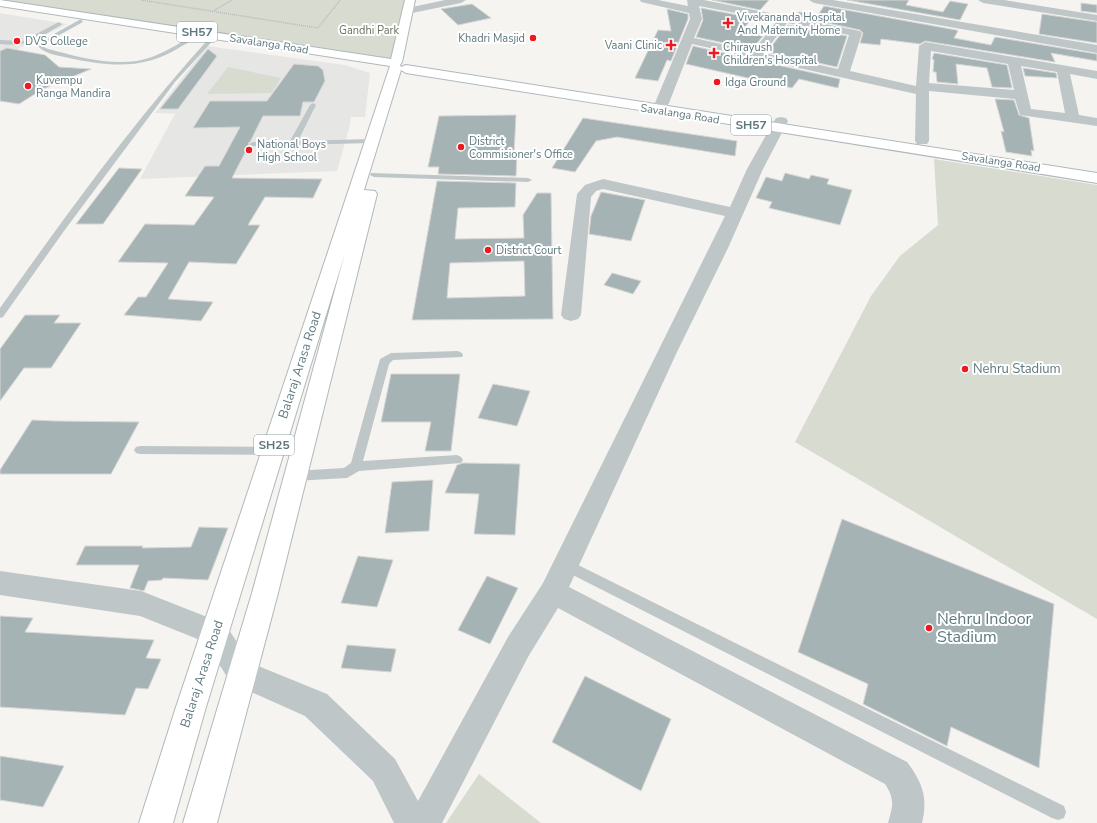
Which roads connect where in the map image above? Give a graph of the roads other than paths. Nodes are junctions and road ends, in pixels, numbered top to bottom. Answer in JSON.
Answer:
{"nodes":[{"id":1,"x":461,"y":0,"type":"edge"},
{"id":2,"x":645,"y":0,"type":"edge"},
{"id":3,"x":814,"y":0,"type":"edge"},
{"id":4,"x":983,"y":0,"type":"edge"},
{"id":5,"x":1007,"y":2,"type":"edge"},
{"id":6,"x":0,"y":3,"type":"edge"},
{"id":7,"x":692,"y":3,"type":"edge"},
{"id":8,"x":412,"y":5,"type":"edge"},
{"id":9,"x":862,"y":8,"type":"junction"},
{"id":10,"x":0,"y":9,"type":"edge"},
{"id":11,"x":1097,"y":18,"type":"edge"},
{"id":12,"x":784,"y":19,"type":"junction"},
{"id":13,"x":926,"y":19,"type":"junction"},
{"id":14,"x":81,"y":21,"type":"junction"},
{"id":15,"x":62,"y":23,"type":"dead end"},
{"id":16,"x":856,"y":33,"type":"junction"},
{"id":17,"x":204,"y":37,"type":"junction"},
{"id":18,"x":688,"y":40,"type":"junction"},
{"id":19,"x":0,"y":42,"type":"edge"},
{"id":20,"x":925,"y":46,"type":"junction"},
{"id":21,"x":1097,"y":49,"type":"edge"},
{"id":22,"x":756,"y":55,"type":"junction"},
{"id":23,"x":347,"y":61,"type":"junction"},
{"id":24,"x":1014,"y":61,"type":"junction"},
{"id":25,"x":401,"y":64,"type":"junction"},
{"id":26,"x":1063,"y":69,"type":"junction"},
{"id":27,"x":369,"y":71,"type":"dead end"},
{"id":28,"x":843,"y":74,"type":"junction"},
{"id":29,"x":1097,"y":75,"type":"edge"},
{"id":30,"x":922,"y":88,"type":"junction"},
{"id":31,"x":1020,"y":95,"type":"junction"},
{"id":32,"x":662,"y":103,"type":"junction"},
{"id":33,"x":313,"y":105,"type":"dead end"},
{"id":34,"x":1073,"y":118,"type":"junction"},
{"id":35,"x":1097,"y":122,"type":"edge"},
{"id":36,"x":779,"y":125,"type":"junction"},
{"id":37,"x":371,"y":141,"type":"junction"},
{"id":38,"x":922,"y":141,"type":"junction"},
{"id":39,"x":293,"y":143,"type":"junction"},
{"id":40,"x":253,"y":144,"type":"dead end"},
{"id":41,"x":1097,"y":170,"type":"edge"},
{"id":42,"x":374,"y":175,"type":"junction"},
{"id":43,"x":1097,"y":178,"type":"edge"},
{"id":44,"x":528,"y":180,"type":"dead end"},
{"id":45,"x":735,"y":213,"type":"junction"},
{"id":46,"x":0,"y":315,"type":"edge"},
{"id":47,"x":571,"y":315,"type":"dead end"},
{"id":48,"x":458,"y":355,"type":"dead end"},
{"id":49,"x":140,"y":450,"type":"dead end"},
{"id":50,"x":273,"y":451,"type":"junction"},
{"id":51,"x":457,"y":460,"type":"dead end"},
{"id":52,"x":356,"y":466,"type":"junction"},
{"id":53,"x":294,"y":476,"type":"junction"},
{"id":54,"x":566,"y":565,"type":"junction"},
{"id":55,"x":0,"y":583,"type":"edge"},
{"id":56,"x":553,"y":592,"type":"junction"},
{"id":57,"x":215,"y":633,"type":"junction"},
{"id":58,"x":241,"y":673,"type":"junction"},
{"id":59,"x":1058,"y":812,"type":"dead end"},
{"id":60,"x":156,"y":823,"type":"edge"},
{"id":61,"x":200,"y":823,"type":"edge"},
{"id":62,"x":412,"y":823,"type":"edge"},
{"id":63,"x":424,"y":823,"type":"edge"},
{"id":64,"x":905,"y":823,"type":"edge"}],
"edges":[{"from":1,"to":8,"type":"street"},
{"from":2,"to":7,"type":"street"},
{"from":3,"to":9,"type":"street"},
{"from":4,"to":5,"type":"street"},
{"from":5,"to":11,"type":"street"},
{"from":6,"to":17,"type":"main road","name":"Savalanga Road","number":"SH57"},
{"from":7,"to":12,"type":"street"},
{"from":7,"to":18,"type":"street"},
{"from":8,"to":25,"type":"main road","name":"Balaraj Arasa Road"},
{"from":9,"to":13,"type":"street"},
{"from":9,"to":16,"type":"street"},
{"from":10,"to":14,"type":"main road","name":"Savalanga Road","number":"SH57"},
{"from":12,"to":16,"type":"street"},
{"from":12,"to":22,"type":"street"},
{"from":13,"to":20,"type":"street"},
{"from":13,"to":21,"type":"street"},
{"from":14,"to":17,"type":"main road","name":"Savalanga Road","number":"SH57"},
{"from":14,"to":17,"type":"lane"},
{"from":15,"to":19,"type":"lane"},
{"from":16,"to":28,"type":"street"},
{"from":17,"to":23,"type":"main road","name":"Savalanga Road","number":"SH57"},
{"from":17,"to":25,"type":"main road","name":"Savalanga Road","number":"SH57"},
{"from":17,"to":46,"type":"lane"},
{"from":18,"to":22,"type":"street"},
{"from":18,"to":32,"type":"street"},
{"from":20,"to":24,"type":"street"},
{"from":20,"to":30,"type":"street"},
{"from":22,"to":28,"type":"street"},
{"from":23,"to":25,"type":"main road","name":"Savalanga Road","number":"SH57"},
{"from":23,"to":27,"type":"main road"},
{"from":24,"to":26,"type":"street"},
{"from":24,"to":31,"type":"street"},
{"from":25,"to":32,"type":"main road","name":"Savalanga Road","number":"SH57"},
{"from":25,"to":36,"type":"main road","name":"Savalanga Road","number":"SH57"},
{"from":25,"to":37,"type":"main road","name":"Balaraj Arasa Road","number":"SH25"},
{"from":25,"to":42,"type":"main road","name":"Balaraj Arasa Road","number":"SH25"},
{"from":26,"to":29,"type":"street"},
{"from":26,"to":34,"type":"street"},
{"from":28,"to":30,"type":"street"},
{"from":30,"to":31,"type":"street"},
{"from":30,"to":38,"type":"street"},
{"from":31,"to":34,"type":"street"},
{"from":32,"to":36,"type":"main road","name":"Savalanga Road","number":"SH57"},
{"from":33,"to":39,"type":"lane"},
{"from":34,"to":35,"type":"street"},
{"from":36,"to":38,"type":"main road","name":"Savalanga Road","number":"SH57"},
{"from":36,"to":43,"type":"main road","name":"Savalanga Road","number":"SH57"},
{"from":36,"to":45,"type":"street"},
{"from":37,"to":39,"type":"lane"},
{"from":37,"to":50,"type":"main road","name":"Balaraj Arasa Road","number":"SH25"},
{"from":38,"to":41,"type":"main road","name":"Savalanga Road","number":"SH57"},
{"from":39,"to":40,"type":"lane"},
{"from":42,"to":44,"type":"lane"},
{"from":42,"to":53,"type":"main road","name":"Balaraj Arasa Road","number":"SH25"},
{"from":45,"to":47,"type":"street"},
{"from":45,"to":54,"type":"street"},
{"from":48,"to":52,"type":"lane"},
{"from":49,"to":50,"type":"lane"},
{"from":50,"to":57,"type":"main road","name":"Balaraj Arasa Road","number":"SH25"},
{"from":51,"to":52,"type":"lane"},
{"from":52,"to":53,"type":"lane"},
{"from":53,"to":58,"type":"main road","name":"Balaraj Arasa Road","number":"SH25"},
{"from":54,"to":56,"type":"street"},
{"from":54,"to":59,"type":"lane"},
{"from":55,"to":57,"type":"street"},
{"from":56,"to":63,"type":"street"},
{"from":56,"to":64,"type":"street"},
{"from":57,"to":58,"type":"street"},
{"from":57,"to":60,"type":"main road","name":"Balaraj Arasa Road","number":"SH25"},
{"from":58,"to":61,"type":"main road","name":"Balaraj Arasa Road","number":"SH25"},
{"from":58,"to":62,"type":"street"}]}
